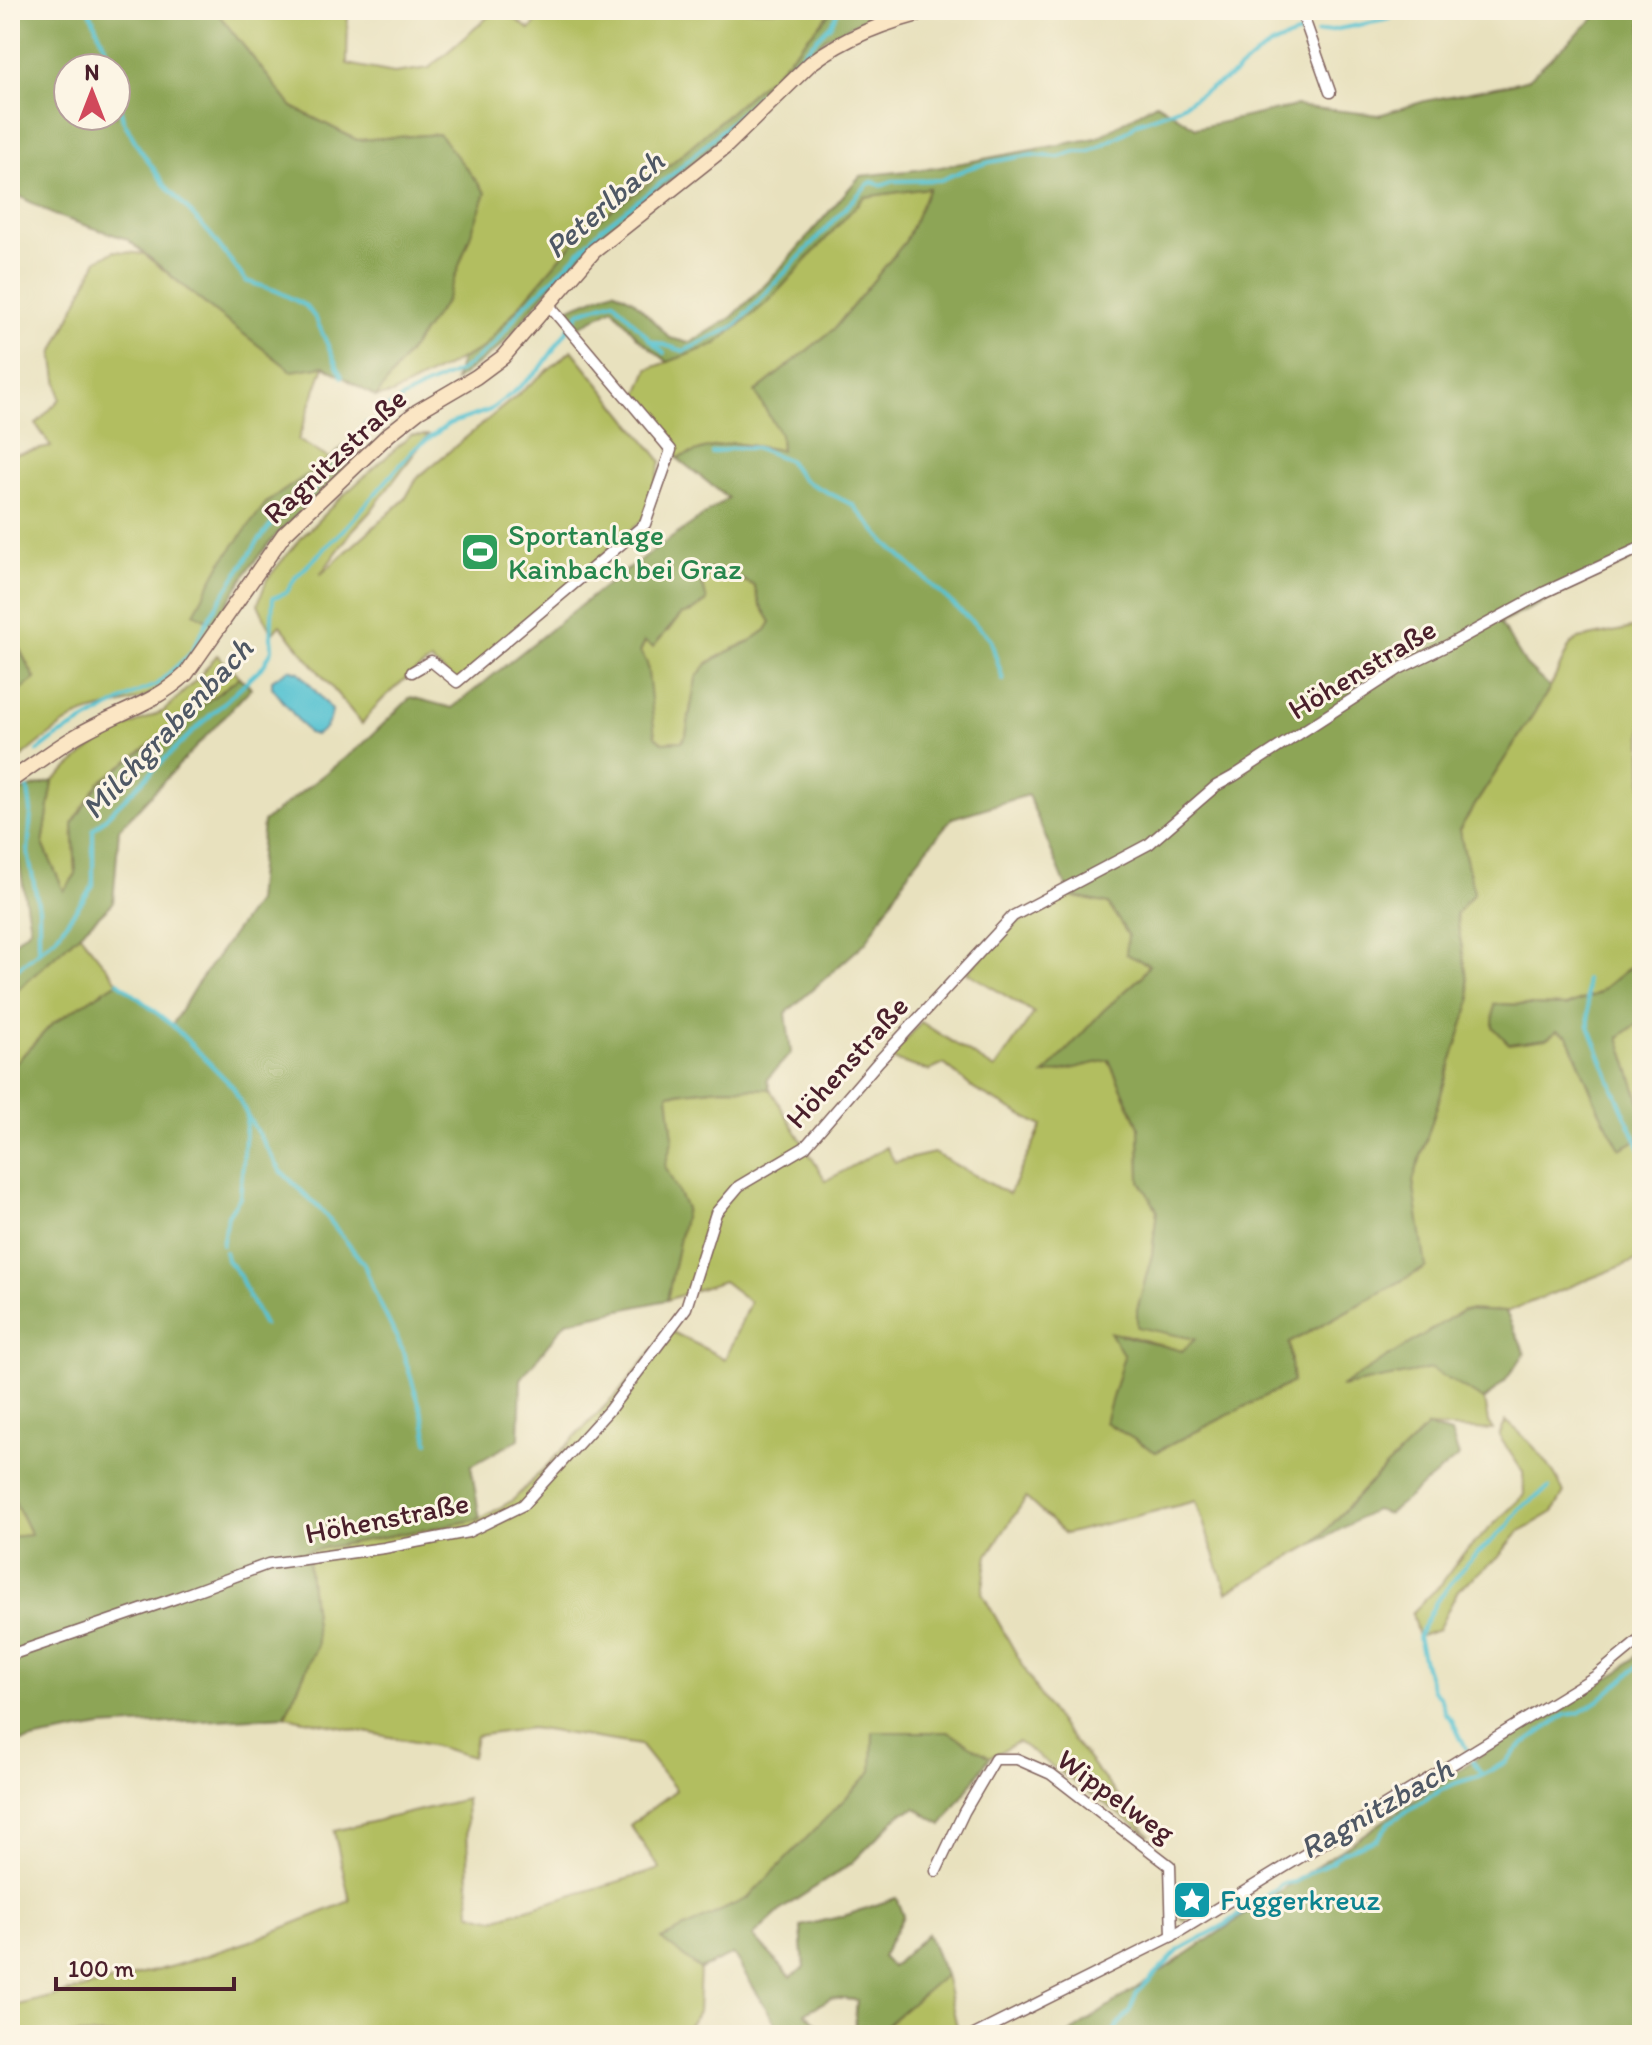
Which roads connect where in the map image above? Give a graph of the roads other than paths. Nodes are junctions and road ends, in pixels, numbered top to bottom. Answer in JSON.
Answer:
{"nodes":[{"id":1,"x":935,"y":10,"type":"edge"},
{"id":2,"x":1301,"y":10,"type":"edge"},
{"id":3,"x":884,"y":16,"type":"edge"},
{"id":4,"x":1330,"y":92,"type":"dead end"},
{"id":5,"x":547,"y":303,"type":"junction"},
{"id":6,"x":1642,"y":547,"type":"edge"},
{"id":7,"x":412,"y":672,"type":"dead end"},
{"id":8,"x":10,"y":781,"type":"edge"},
{"id":9,"x":1642,"y":1638,"type":"edge"},
{"id":10,"x":10,"y":1655,"type":"edge"},
{"id":11,"x":936,"y":1871,"type":"dead end"},
{"id":12,"x":1172,"y":1936,"type":"junction"},
{"id":13,"x":974,"y":2035,"type":"edge"}],
"edges":[{"from":1,"to":3,"type":"main road","name":"Ragnitzstraße"},
{"from":2,"to":4,"type":"street"},
{"from":3,"to":5,"type":"main road","name":"Ragnitzstraße"},
{"from":5,"to":7,"type":"street"},
{"from":5,"to":8,"type":"main road","name":"Ragnitzstraße"},
{"from":6,"to":10,"type":"street","name":"Höhenstraße"},
{"from":9,"to":12,"type":"street"},
{"from":11,"to":12,"type":"street","name":"Wippelweg"},
{"from":12,"to":13,"type":"street"}]}
